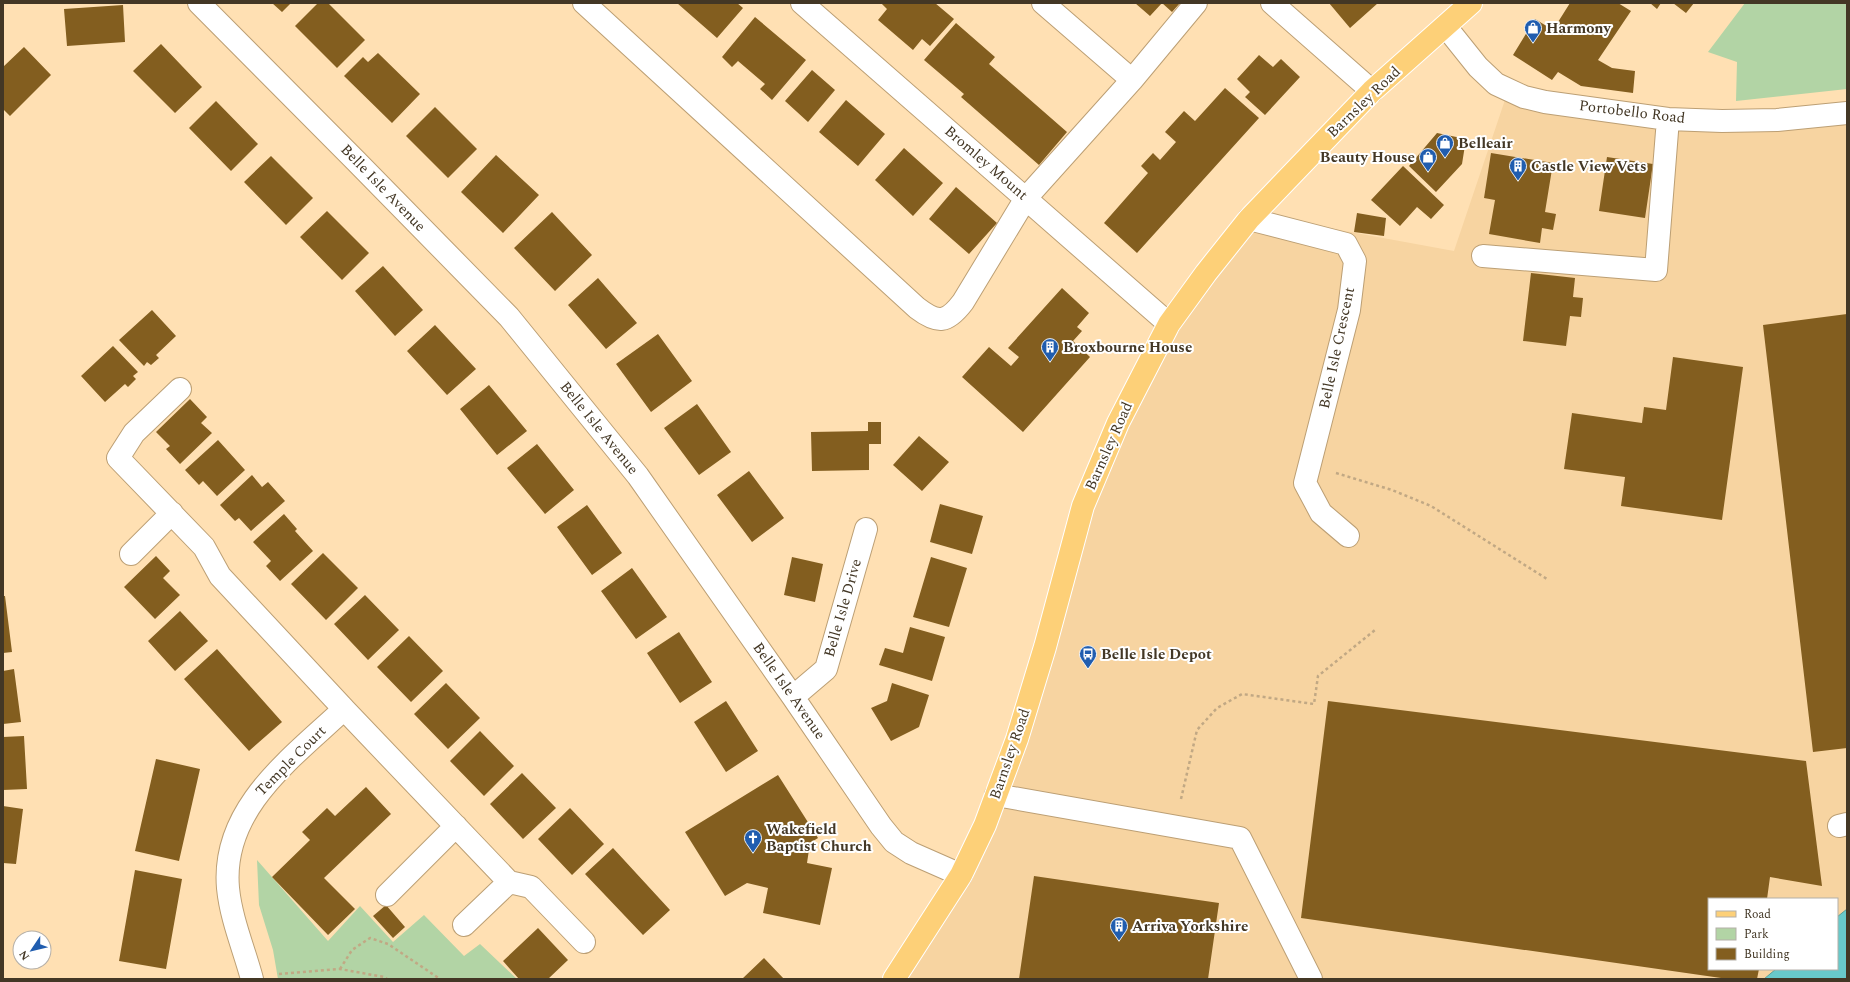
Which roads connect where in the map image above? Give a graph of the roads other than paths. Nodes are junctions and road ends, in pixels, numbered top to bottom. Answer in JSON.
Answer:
{"nodes":[{"id":1,"x":199,"y":3,"type":"edge"},
{"id":2,"x":584,"y":3,"type":"edge"},
{"id":3,"x":802,"y":3,"type":"edge"},
{"id":4,"x":1043,"y":3,"type":"edge"},
{"id":5,"x":1196,"y":3,"type":"edge"},
{"id":6,"x":1272,"y":3,"type":"edge"},
{"id":7,"x":1471,"y":3,"type":"edge"},
{"id":8,"x":1446,"y":26,"type":"junction"},
{"id":9,"x":1132,"y":80,"type":"junction"},
{"id":10,"x":1372,"y":91,"type":"junction"},
{"id":11,"x":1847,"y":113,"type":"edge"},
{"id":12,"x":1668,"y":119,"type":"junction"},
{"id":13,"x":1026,"y":198,"type":"junction"},
{"id":14,"x":1249,"y":219,"type":"junction"},
{"id":15,"x":1483,"y":256,"type":"dead end"},
{"id":16,"x":1169,"y":324,"type":"junction"},
{"id":17,"x":180,"y":389,"type":"dead end"},
{"id":18,"x":172,"y":514,"type":"junction"},
{"id":19,"x":866,"y":528,"type":"dead end"},
{"id":20,"x":1348,"y":536,"type":"dead end"},
{"id":21,"x":131,"y":554,"type":"dead end"},
{"id":22,"x":793,"y":697,"type":"junction"},
{"id":23,"x":344,"y":709,"type":"junction"},
{"id":24,"x":996,"y":795,"type":"junction"},
{"id":25,"x":456,"y":826,"type":"junction"},
{"id":26,"x":962,"y":876,"type":"junction"},
{"id":27,"x":509,"y":882,"type":"junction"},
{"id":28,"x":388,"y":895,"type":"dead end"},
{"id":29,"x":464,"y":925,"type":"dead end"},
{"id":30,"x":584,"y":942,"type":"dead end"},
{"id":31,"x":252,"y":978,"type":"edge"},
{"id":32,"x":1316,"y":978,"type":"edge"},
{"id":33,"x":894,"y":979,"type":"edge"}],
"edges":[{"from":1,"to":22,"type":"street","name":"Belle Isle Avenue"},
{"from":2,"to":13,"type":"street"},
{"from":3,"to":13,"type":"street","name":"Bromley Mount"},
{"from":4,"to":9,"type":"street"},
{"from":5,"to":9,"type":"street"},
{"from":6,"to":10,"type":"street"},
{"from":7,"to":8,"type":"main road","name":"Barnsley Road"},
{"from":8,"to":10,"type":"main road","name":"Barnsley Road"},
{"from":8,"to":12,"type":"street","name":"Portobello Road"},
{"from":9,"to":13,"type":"street"},
{"from":10,"to":14,"type":"main road","name":"Barnsley Road"},
{"from":11,"to":12,"type":"street","name":"Portobello Road"},
{"from":12,"to":15,"type":"street"},
{"from":13,"to":16,"type":"street","name":"Bromley Mount"},
{"from":14,"to":16,"type":"main road","name":"Barnsley Road"},
{"from":14,"to":20,"type":"street","name":"Belle Isle Crescent"},
{"from":16,"to":24,"type":"main road","name":"Barnsley Road"},
{"from":17,"to":18,"type":"street"},
{"from":18,"to":21,"type":"street"},
{"from":18,"to":23,"type":"street"},
{"from":19,"to":22,"type":"street","name":"Belle Isle Drive"},
{"from":22,"to":26,"type":"street","name":"Belle Isle Avenue"},
{"from":23,"to":25,"type":"street"},
{"from":23,"to":31,"type":"street","name":"Temple Court"},
{"from":24,"to":26,"type":"main road","name":"Barnsley Road"},
{"from":24,"to":32,"type":"street"},
{"from":25,"to":27,"type":"street"},
{"from":25,"to":28,"type":"street"},
{"from":26,"to":33,"type":"main road","name":"Barnsley Road"},
{"from":27,"to":29,"type":"street"},
{"from":27,"to":30,"type":"street"}]}
